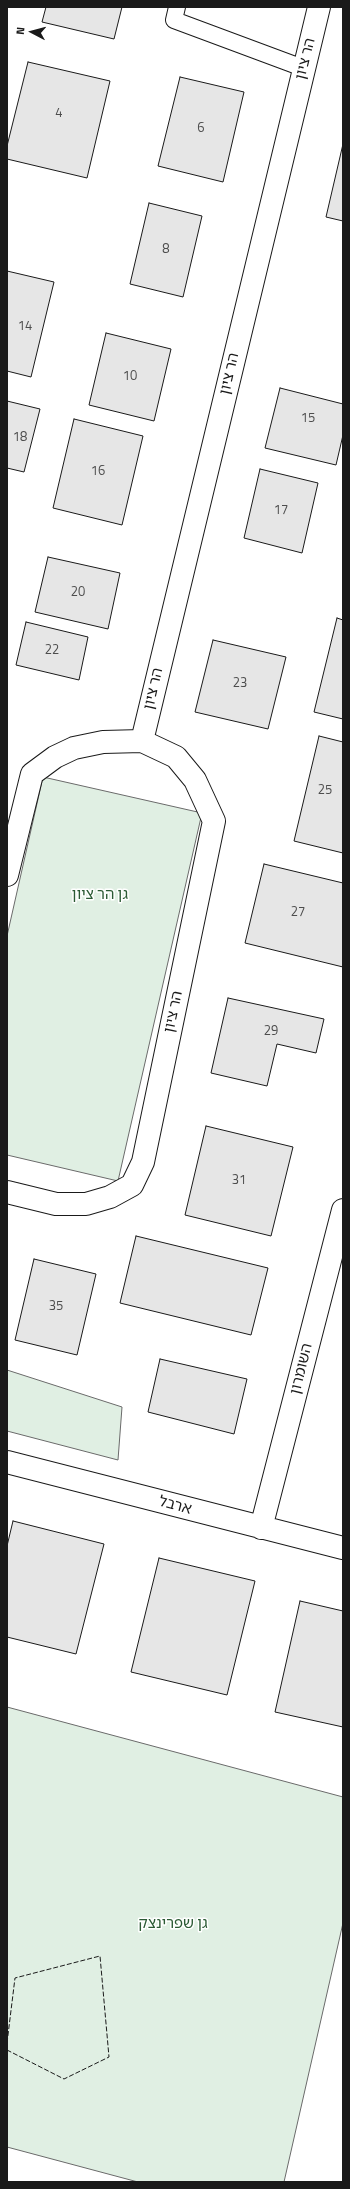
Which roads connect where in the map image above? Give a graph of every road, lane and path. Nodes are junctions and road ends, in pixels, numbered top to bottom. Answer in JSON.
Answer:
{"nodes":[{"id":1,"x":177,"y":7,"type":"edge"},
{"id":2,"x":319,"y":7,"type":"edge"},
{"id":3,"x":304,"y":68,"type":"junction"},
{"id":4,"x":142,"y":741,"type":"junction"},
{"id":5,"x":7,"y":875,"type":"edge"},
{"id":6,"x":7,"y":1192,"type":"edge"},
{"id":7,"x":343,"y":1210,"type":"edge"},
{"id":8,"x":7,"y":1462,"type":"edge"},
{"id":9,"x":261,"y":1528,"type":"junction"},
{"id":10,"x":343,"y":1548,"type":"edge"}],
"edges":[{"from":1,"to":3,"type":"lane"},
{"from":2,"to":3,"type":"street","name":"הר ציון"},
{"from":3,"to":4,"type":"street","name":"הר ציון"},
{"from":4,"to":5,"type":"street","name":"הר ציון"},
{"from":4,"to":6,"type":"street","name":"הר ציון"},
{"from":7,"to":9,"type":"street","name":"השומרון"},
{"from":8,"to":9,"type":"street","name":"ארבל"},
{"from":9,"to":10,"type":"street","name":"ארבל"}]}
